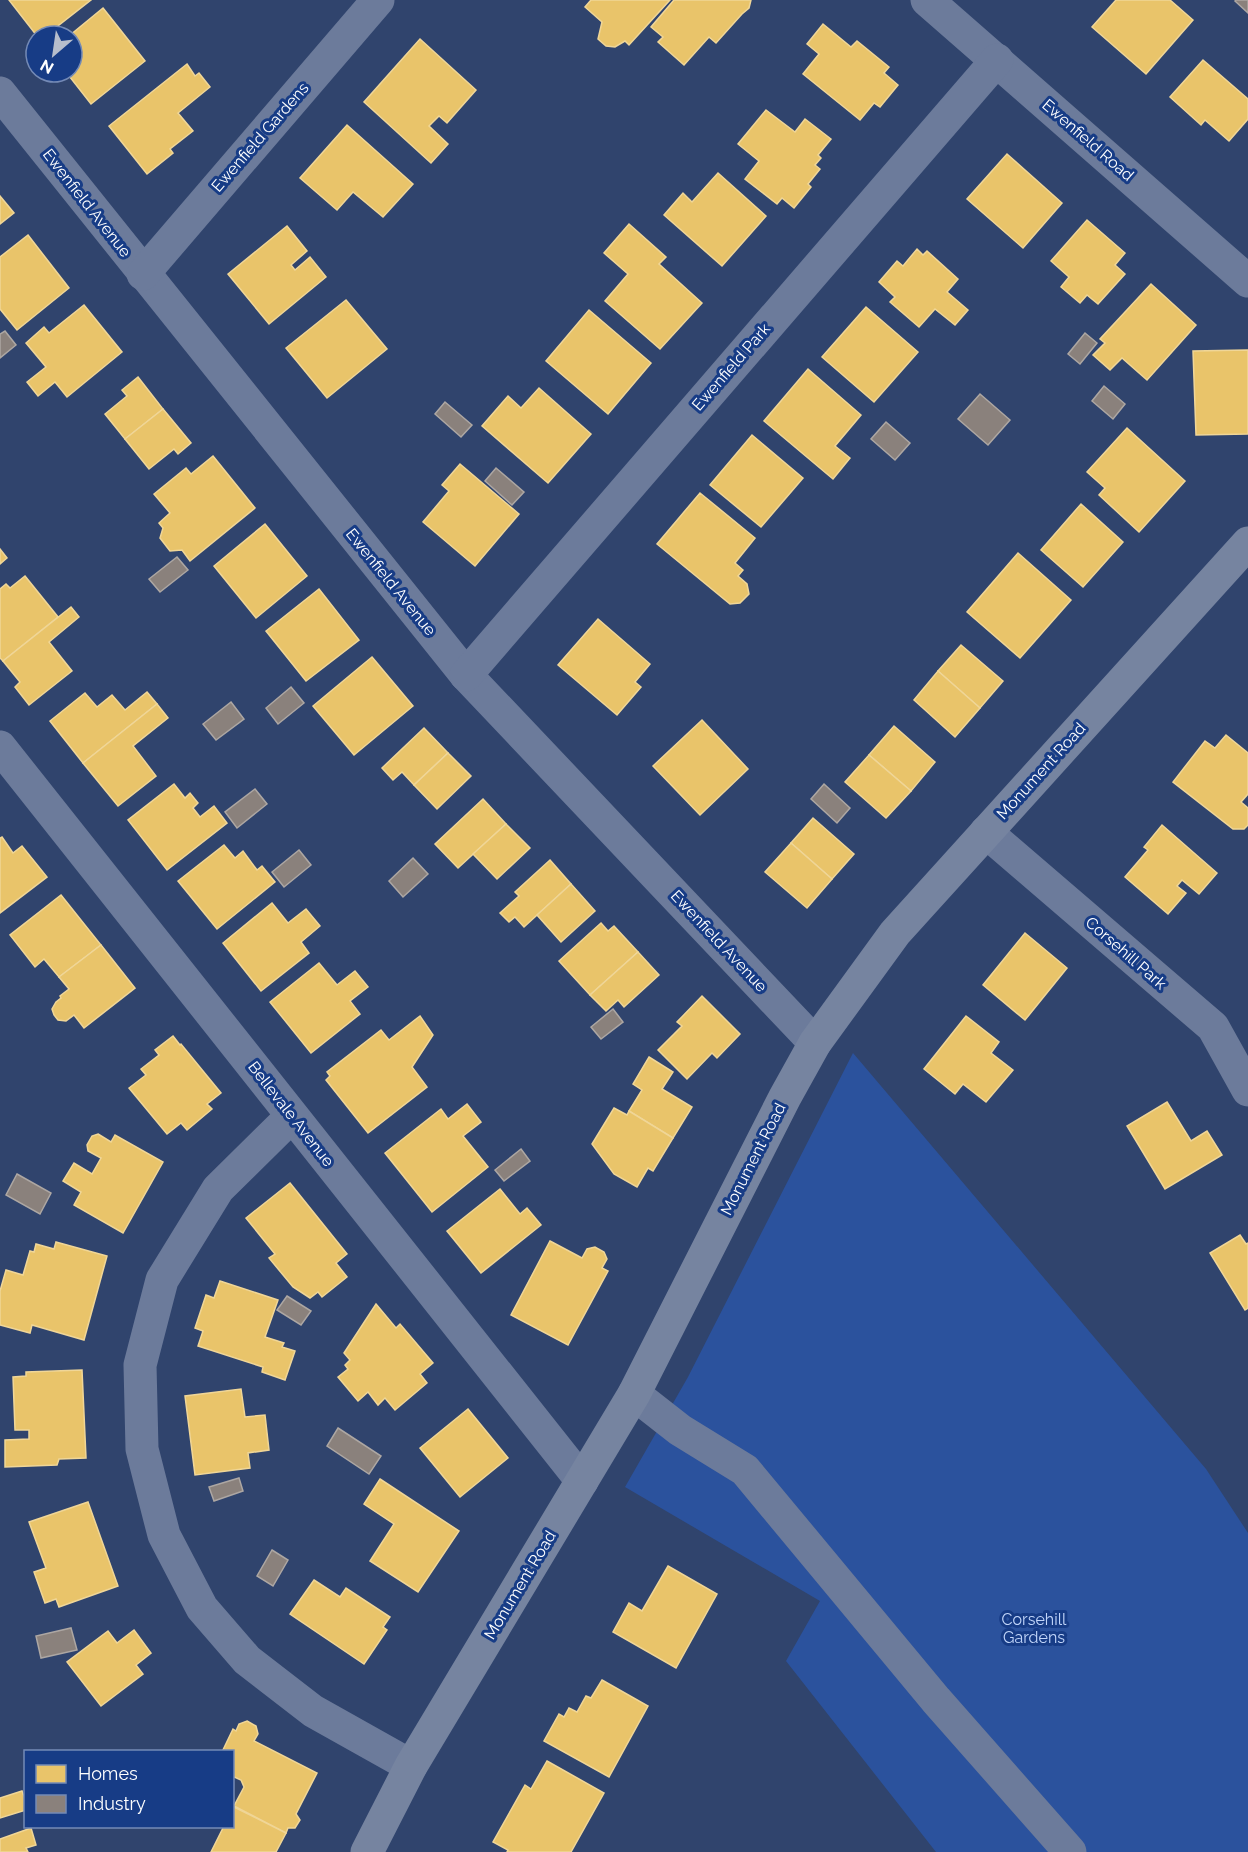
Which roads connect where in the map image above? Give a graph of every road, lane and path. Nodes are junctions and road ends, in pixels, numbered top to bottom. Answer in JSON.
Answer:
{"nodes":[{"id":1,"x":378,"y":0,"type":"edge"},
{"id":2,"x":927,"y":0,"type":"edge"},
{"id":3,"x":996,"y":60,"type":"junction"},
{"id":4,"x":0,"y":93,"type":"edge"},
{"id":5,"x":143,"y":274,"type":"junction"},
{"id":6,"x":1248,"y":281,"type":"edge"},
{"id":7,"x":1248,"y":543,"type":"edge"},
{"id":8,"x":466,"y":675,"type":"junction"},
{"id":9,"x":0,"y":747,"type":"edge"},
{"id":10,"x":986,"y":832,"type":"junction"},
{"id":11,"x":815,"y":1043,"type":"junction"},
{"id":12,"x":1248,"y":1090,"type":"edge"},
{"id":13,"x":292,"y":1116,"type":"junction"},
{"id":14,"x":634,"y":1394,"type":"junction"},
{"id":15,"x":582,"y":1481,"type":"junction"},
{"id":16,"x":411,"y":1766,"type":"junction"},
{"id":17,"x":367,"y":1852,"type":"edge"},
{"id":18,"x":1070,"y":1852,"type":"edge"}],
"edges":[{"from":1,"to":5,"type":"street","name":"Ewenfield Gardens"},
{"from":2,"to":3,"type":"street","name":"Ewenfield Road"},
{"from":3,"to":6,"type":"street","name":"Ewenfield Road"},
{"from":3,"to":8,"type":"street","name":"Ewenfield Park"},
{"from":4,"to":5,"type":"street","name":"Ewenfield Avenue"},
{"from":5,"to":8,"type":"street","name":"Ewenfield Avenue"},
{"from":7,"to":10,"type":"main road","name":"Monument Road"},
{"from":8,"to":11,"type":"street","name":"Ewenfield Avenue"},
{"from":9,"to":13,"type":"street","name":"Bellevale Avenue"},
{"from":10,"to":11,"type":"main road","name":"Monument Road"},
{"from":10,"to":12,"type":"street","name":"Corsehill Park"},
{"from":11,"to":14,"type":"main road","name":"Monument Road"},
{"from":13,"to":15,"type":"street","name":"Bellevale Avenue"},
{"from":13,"to":16,"type":"street"},
{"from":14,"to":15,"type":"main road","name":"Monument Road"},
{"from":14,"to":18,"type":"street"},
{"from":15,"to":16,"type":"main road","name":"Monument Road"},
{"from":16,"to":17,"type":"main road","name":"Monument Road"}]}
